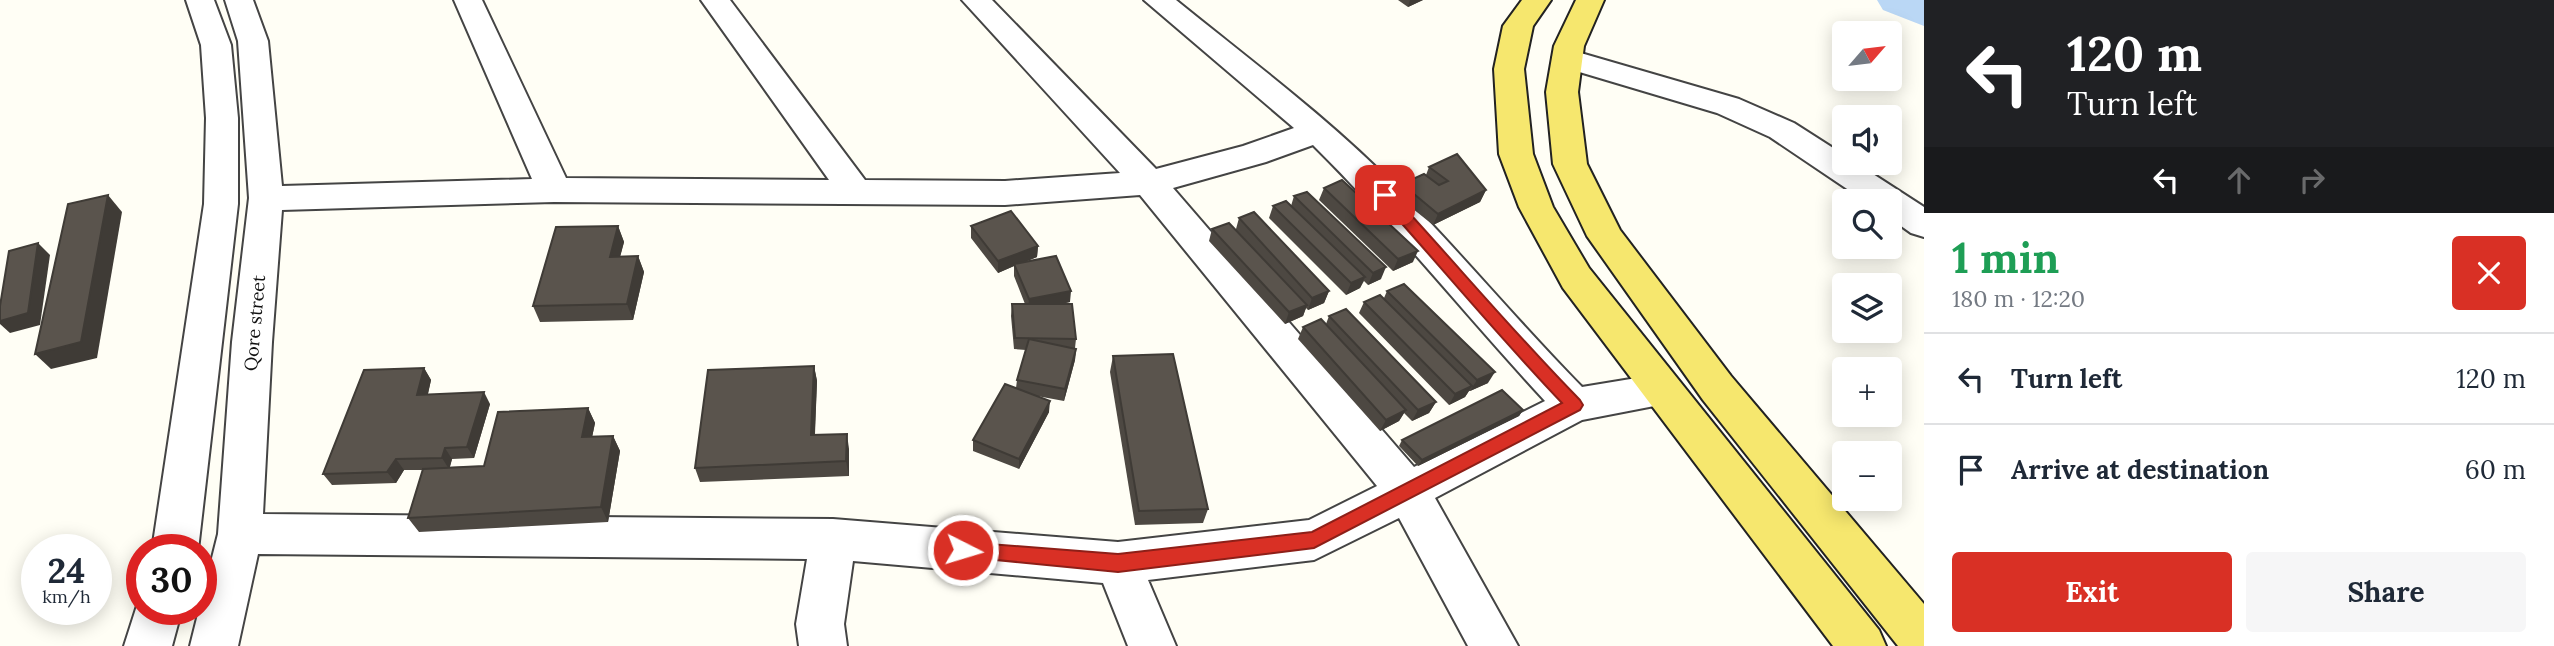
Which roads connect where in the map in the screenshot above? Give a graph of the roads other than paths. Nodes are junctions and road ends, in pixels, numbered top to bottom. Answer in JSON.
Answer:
{"nodes":[{"id":1,"x":200,"y":0,"type":"edge"},
{"id":2,"x":239,"y":0,"type":"edge"},
{"id":3,"x":468,"y":0,"type":"edge"},
{"id":4,"x":715,"y":0,"type":"edge"},
{"id":5,"x":976,"y":0,"type":"edge"},
{"id":6,"x":1158,"y":0,"type":"edge"},
{"id":7,"x":1537,"y":0,"type":"edge"},
{"id":8,"x":1590,"y":0,"type":"edge"},
{"id":9,"x":1567,"y":58,"type":"junction"},
{"id":10,"x":1318,"y":131,"type":"junction"},
{"id":11,"x":1149,"y":183,"type":"junction"},
{"id":12,"x":1872,"y":189,"type":"edge"},
{"id":13,"x":554,"y":190,"type":"junction"},
{"id":14,"x":854,"y":190,"type":"junction"},
{"id":15,"x":266,"y":198,"type":"junction"},
{"id":16,"x":1902,"y":209,"type":"edge"},
{"id":17,"x":1924,"y":224,"type":"edge"},
{"id":18,"x":1661,"y":390,"type":"junction"},
{"id":19,"x":1574,"y":405,"type":"junction"},
{"id":20,"x":1407,"y":490,"type":"junction"},
{"id":21,"x":177,"y":534,"type":"edge"},
{"id":22,"x":240,"y":534,"type":"junction"},
{"id":23,"x":833,"y":539,"type":"junction"},
{"id":24,"x":1118,"y":563,"type":"junction"},
{"id":25,"x":154,"y":625,"type":"edge"},
{"id":26,"x":1924,"y":642,"type":"edge"},
{"id":27,"x":148,"y":646,"type":"edge"},
{"id":28,"x":214,"y":646,"type":"edge"},
{"id":29,"x":823,"y":646,"type":"edge"},
{"id":30,"x":1152,"y":646,"type":"edge"},
{"id":31,"x":1494,"y":646,"type":"edge"},
{"id":32,"x":1862,"y":646,"type":"edge"}],
"edges":[{"from":1,"to":21,"type":"street"},
{"from":2,"to":15,"type":"street","name":"Qore street"},
{"from":3,"to":13,"type":"street"},
{"from":4,"to":14,"type":"street"},
{"from":5,"to":11,"type":"street"},
{"from":6,"to":10,"type":"street"},
{"from":7,"to":18,"type":"main road"},
{"from":8,"to":9,"type":"main road"},
{"from":9,"to":12,"type":"street"},
{"from":9,"to":26,"type":"main road"},
{"from":10,"to":11,"type":"street"},
{"from":10,"to":19,"type":"street"},
{"from":11,"to":14,"type":"street"},
{"from":11,"to":20,"type":"street"},
{"from":13,"to":14,"type":"street"},
{"from":13,"to":15,"type":"street"},
{"from":15,"to":22,"type":"street","name":"Qore street"},
{"from":16,"to":17,"type":"street"},
{"from":18,"to":19,"type":"street"},
{"from":18,"to":32,"type":"main road"},
{"from":19,"to":20,"type":"street"},
{"from":20,"to":24,"type":"street"},
{"from":20,"to":31,"type":"street"},
{"from":22,"to":23,"type":"street"},
{"from":22,"to":28,"type":"street","name":"Qore street"},
{"from":23,"to":24,"type":"street"},
{"from":23,"to":29,"type":"street"},
{"from":24,"to":30,"type":"street"},
{"from":25,"to":27,"type":"street"}]}
